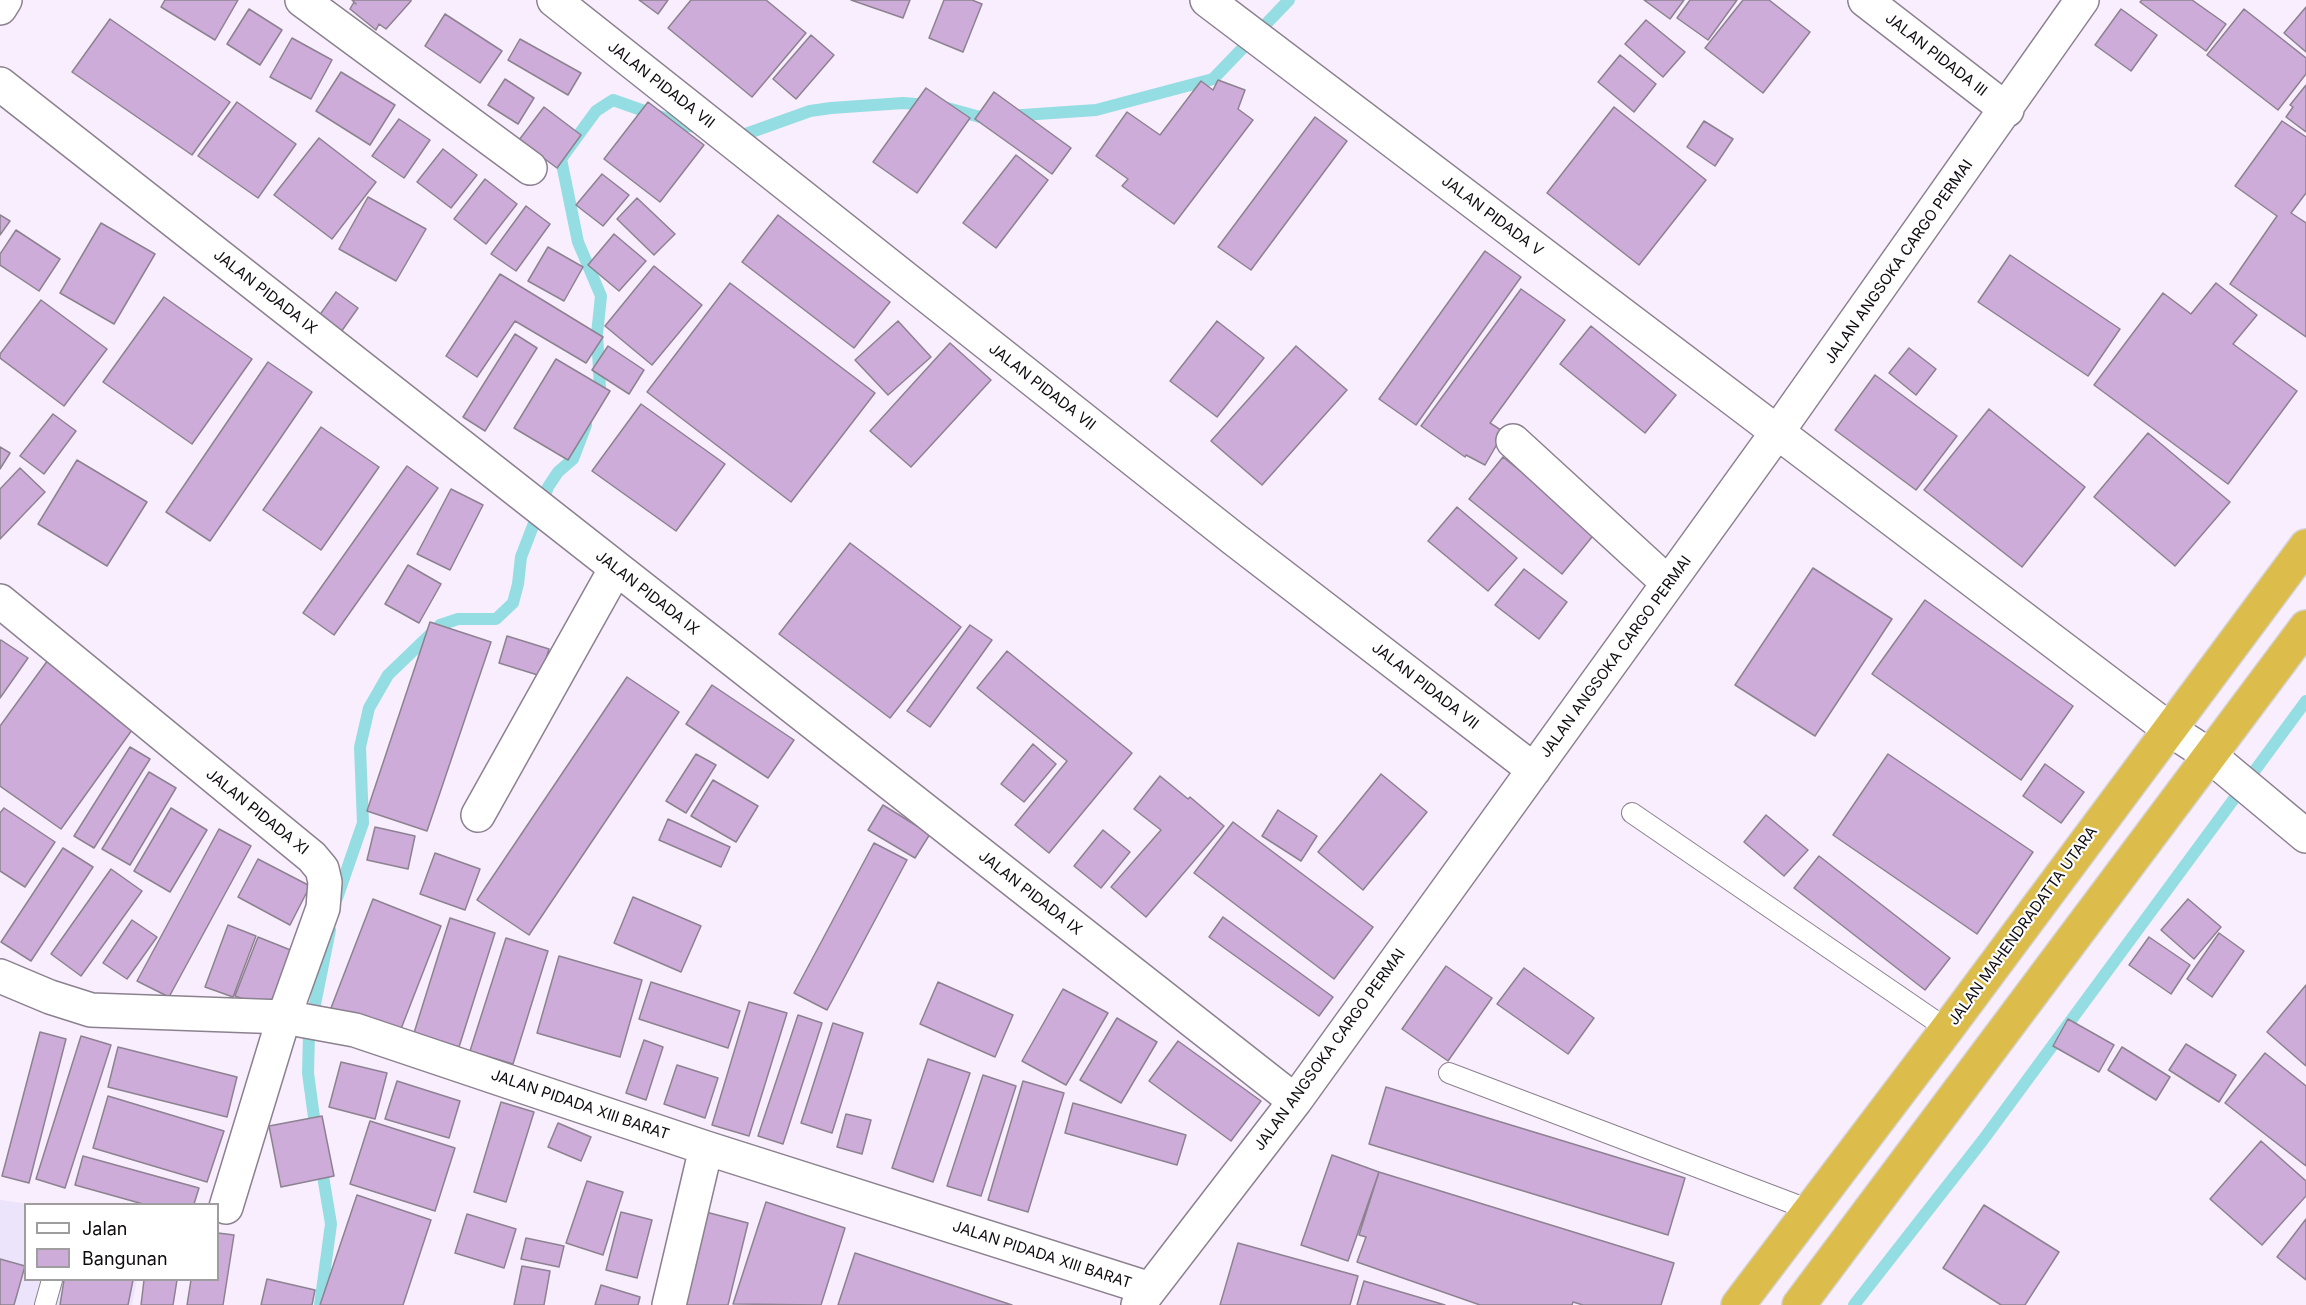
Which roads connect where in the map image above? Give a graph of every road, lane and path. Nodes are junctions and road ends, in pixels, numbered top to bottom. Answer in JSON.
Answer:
{"nodes":[{"id":1,"x":5,"y":0,"type":"edge"},
{"id":2,"x":302,"y":0,"type":"edge"},
{"id":3,"x":554,"y":0,"type":"edge"},
{"id":4,"x":1207,"y":0,"type":"edge"},
{"id":5,"x":1864,"y":0,"type":"edge"},
{"id":6,"x":2082,"y":0,"type":"edge"},
{"id":7,"x":0,"y":8,"type":"edge"},
{"id":8,"x":0,"y":84,"type":"edge"},
{"id":9,"x":2007,"y":110,"type":"junction"},
{"id":10,"x":530,"y":168,"type":"dead end"},
{"id":11,"x":1778,"y":431,"type":"junction"},
{"id":12,"x":1513,"y":441,"type":"dead end"},
{"id":13,"x":2306,"y":546,"type":"edge"},
{"id":14,"x":616,"y":568,"type":"junction"},
{"id":15,"x":1668,"y":584,"type":"junction"},
{"id":16,"x":0,"y":601,"type":"edge"},
{"id":17,"x":2306,"y":627,"type":"edge"},
{"id":18,"x":2169,"y":729,"type":"junction"},
{"id":19,"x":2209,"y":756,"type":"junction"},
{"id":20,"x":1534,"y":770,"type":"junction"},
{"id":21,"x":1632,"y":813,"type":"dead end"},
{"id":22,"x":478,"y":815,"type":"dead end"},
{"id":23,"x":2306,"y":836,"type":"edge"},
{"id":24,"x":0,"y":976,"type":"edge"},
{"id":25,"x":284,"y":1017,"type":"junction"},
{"id":26,"x":1947,"y":1029,"type":"junction"},
{"id":27,"x":1449,"y":1073,"type":"dead end"},
{"id":28,"x":1295,"y":1101,"type":"junction"},
{"id":29,"x":706,"y":1148,"type":"junction"},
{"id":30,"x":226,"y":1207,"type":"dead end"},
{"id":31,"x":1810,"y":1210,"type":"junction"},
{"id":32,"x":52,"y":1281,"type":"edge"},
{"id":33,"x":1144,"y":1297,"type":"edge"},
{"id":34,"x":45,"y":1305,"type":"edge"},
{"id":35,"x":669,"y":1305,"type":"edge"},
{"id":36,"x":1738,"y":1305,"type":"edge"},
{"id":37,"x":1799,"y":1305,"type":"edge"}],
"edges":[{"from":1,"to":7,"type":"street"},
{"from":2,"to":10,"type":"street"},
{"from":3,"to":20,"type":"street","name":"JALAN PIDADA VII"},
{"from":4,"to":11,"type":"street","name":"JALAN PIDADA V"},
{"from":5,"to":9,"type":"street","name":"JALAN PIDADA III"},
{"from":6,"to":9,"type":"street","name":"JALAN ANGSOKA CARGO PERMAI"},
{"from":8,"to":14,"type":"street","name":"JALAN PIDADA IX"},
{"from":9,"to":11,"type":"street","name":"JALAN ANGSOKA CARGO PERMAI"},
{"from":11,"to":15,"type":"street","name":"JALAN ANGSOKA CARGO PERMAI"},
{"from":11,"to":18,"type":"street","name":"JALAN PIDADA V"},
{"from":12,"to":15,"type":"street"},
{"from":13,"to":18,"type":"highway","name":"JALAN MAHENDRADATTA UTARA"},
{"from":14,"to":22,"type":"street"},
{"from":14,"to":28,"type":"street","name":"JALAN PIDADA IX"},
{"from":15,"to":20,"type":"street","name":"JALAN ANGSOKA CARGO PERMAI"},
{"from":16,"to":25,"type":"street","name":"JALAN PIDADA XI"},
{"from":17,"to":19,"type":"highway"},
{"from":18,"to":19,"type":"street","name":"JALAN PIDADA V"},
{"from":18,"to":26,"type":"highway","name":"JALAN MAHENDRADATTA UTARA"},
{"from":19,"to":23,"type":"street","name":"JALAN PIDADA V"},
{"from":19,"to":37,"type":"highway"},
{"from":20,"to":28,"type":"street","name":"JALAN ANGSOKA CARGO PERMAI"},
{"from":21,"to":26,"type":"lane"},
{"from":24,"to":25,"type":"street","name":"JALAN PIDADA XIII BARAT"},
{"from":25,"to":29,"type":"street","name":"JALAN PIDADA XIII BARAT"},
{"from":25,"to":30,"type":"street","name":"JALAN PIDADA XI"},
{"from":26,"to":31,"type":"highway","name":"JALAN MAHENDRADATTA UTARA"},
{"from":27,"to":31,"type":"lane"},
{"from":28,"to":33,"type":"street","name":"JALAN ANGSOKA CARGO PERMAI"},
{"from":29,"to":33,"type":"street","name":"JALAN PIDADA XIII BARAT"},
{"from":29,"to":35,"type":"street"},
{"from":31,"to":36,"type":"highway","name":"JALAN MAHENDRADATTA UTARA"},
{"from":32,"to":34,"type":"lane"}]}
